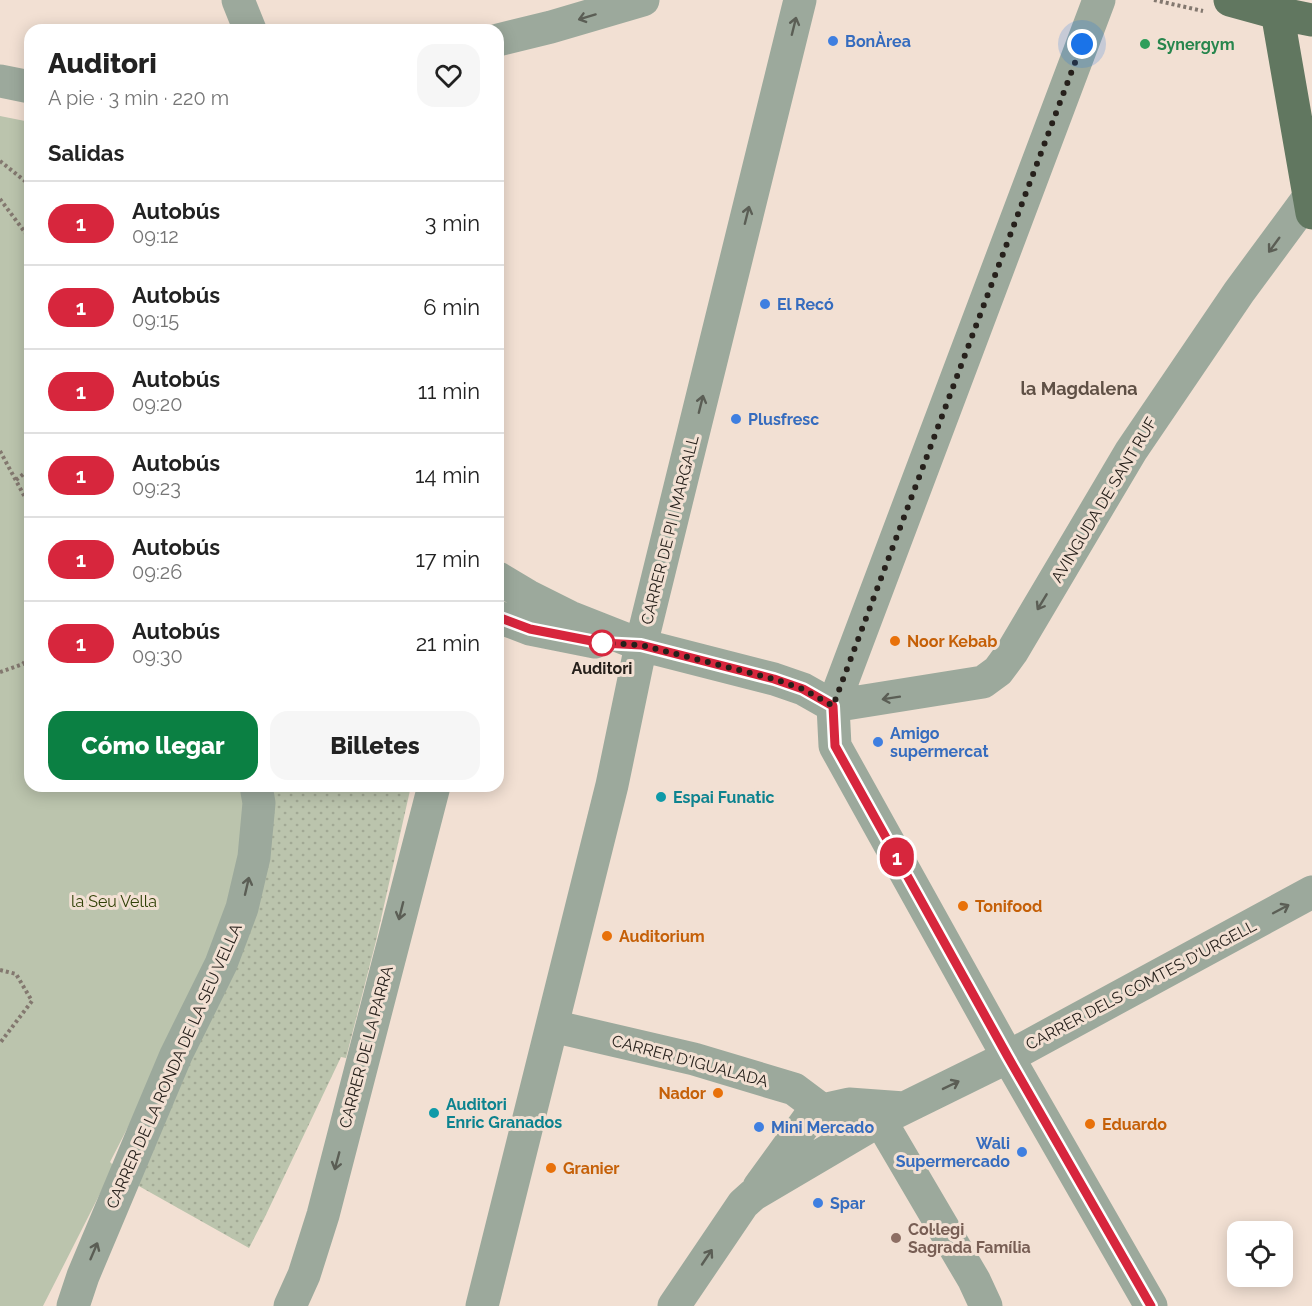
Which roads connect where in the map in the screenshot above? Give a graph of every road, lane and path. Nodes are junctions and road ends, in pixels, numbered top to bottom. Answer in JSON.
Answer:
{"nodes":[{"id":1,"x":238,"y":0,"type":"edge"},
{"id":2,"x":643,"y":0,"type":"edge"},
{"id":3,"x":800,"y":0,"type":"edge"},
{"id":4,"x":1099,"y":0,"type":"edge"},
{"id":5,"x":1154,"y":0,"type":"edge"},
{"id":6,"x":1230,"y":0,"type":"edge"},
{"id":7,"x":1276,"y":6,"type":"edge"},
{"id":8,"x":1190,"y":8,"type":"dead end"},
{"id":9,"x":1312,"y":20,"type":"edge"},
{"id":10,"x":248,"y":24,"type":"edge"},
{"id":11,"x":504,"y":39,"type":"edge"},
{"id":12,"x":0,"y":81,"type":"edge"},
{"id":13,"x":24,"y":86,"type":"edge"},
{"id":14,"x":0,"y":161,"type":"edge"},
{"id":15,"x":24,"y":180,"type":"edge"},
{"id":16,"x":0,"y":199,"type":"edge"},
{"id":17,"x":1311,"y":201,"type":"edge"},
{"id":18,"x":24,"y":232,"type":"edge"},
{"id":19,"x":0,"y":451,"type":"edge"},
{"id":20,"x":24,"y":474,"type":"edge"},
{"id":21,"x":16,"y":480,"type":"junction"},
{"id":22,"x":24,"y":495,"type":"edge"},
{"id":23,"x":504,"y":582,"type":"edge"},
{"id":24,"x":504,"y":602,"type":"edge"},
{"id":25,"x":570,"y":617,"type":"junction"},
{"id":26,"x":504,"y":619,"type":"edge"},
{"id":27,"x":641,"y":645,"type":"junction"},
{"id":28,"x":24,"y":662,"type":"edge"},
{"id":29,"x":0,"y":672,"type":"edge"},
{"id":30,"x":833,"y":706,"type":"junction"},
{"id":31,"x":257,"y":792,"type":"edge"},
{"id":32,"x":432,"y":792,"type":"edge"},
{"id":33,"x":1312,"y":892,"type":"edge"},
{"id":34,"x":0,"y":970,"type":"edge"},
{"id":35,"x":552,"y":1026,"type":"junction"},
{"id":36,"x":0,"y":1043,"type":"edge"},
{"id":37,"x":1008,"y":1057,"type":"junction"},
{"id":38,"x":822,"y":1110,"type":"junction"},
{"id":39,"x":892,"y":1114,"type":"junction"},
{"id":40,"x":753,"y":1196,"type":"junction"},
{"id":41,"x":73,"y":1306,"type":"edge"},
{"id":42,"x":290,"y":1306,"type":"edge"},
{"id":43,"x":482,"y":1306,"type":"edge"},
{"id":44,"x":674,"y":1306,"type":"edge"},
{"id":45,"x":986,"y":1306,"type":"edge"},
{"id":46,"x":1151,"y":1306,"type":"edge"}],
"edges":[{"from":1,"to":10,"type":"street"},
{"from":2,"to":11,"type":"street","one_way":true},
{"from":27,"to":3,"type":"street","name":"CARRER DE PI I MARGALL","one_way":true},
{"from":4,"to":30,"type":"street"},
{"from":5,"to":8,"type":"path"},
{"from":6,"to":7,"type":"main road"},
{"from":7,"to":9,"type":"main road"},
{"from":7,"to":17,"type":"main road"},
{"from":12,"to":13,"type":"street"},
{"from":14,"to":15,"type":"path"},
{"from":16,"to":18,"type":"path"},
{"from":17,"to":30,"type":"street","name":"AVINGUDA DE SANT RUF","one_way":true},
{"from":19,"to":21,"type":"path"},
{"from":20,"to":21,"type":"path"},
{"from":21,"to":22,"type":"path"},
{"from":23,"to":25,"type":"street"},
{"from":24,"to":25,"type":"street"},
{"from":25,"to":27,"type":"street"},
{"from":26,"to":27,"type":"street"},
{"from":27,"to":30,"type":"street"},
{"from":27,"to":35,"type":"street","name":"CARRER DE PI I MARGALL"},
{"from":28,"to":29,"type":"path"},
{"from":30,"to":37,"type":"street"},
{"from":41,"to":31,"type":"street","name":"CARRER DE LA RONDA DE LA SEU VELLA","one_way":true},
{"from":32,"to":42,"type":"street","name":"CARRER DE LA PARRA","one_way":true},
{"from":37,"to":33,"type":"street","name":"CARRER DELS COMTES D'URGELL","one_way":true},
{"from":34,"to":36,"type":"path"},
{"from":35,"to":38,"type":"street","name":"CARRER D'IGUALADA"},
{"from":35,"to":43,"type":"street","name":"CARRER DE PI I MARGALL"},
{"from":39,"to":37,"type":"street","name":"CARRER DELS COMTES D'URGELL","one_way":true},
{"from":37,"to":46,"type":"street"},
{"from":38,"to":39,"type":"street"},
{"from":38,"to":40,"type":"street","name":"CARRER DELS COMTES D'URGELL"},
{"from":39,"to":40,"type":"street","name":"CARRER DELS COMTES D'URGELL"},
{"from":39,"to":45,"type":"street"},
{"from":44,"to":40,"type":"street","name":"CARRER DELS COMTES D'URGELL","one_way":true}]}
